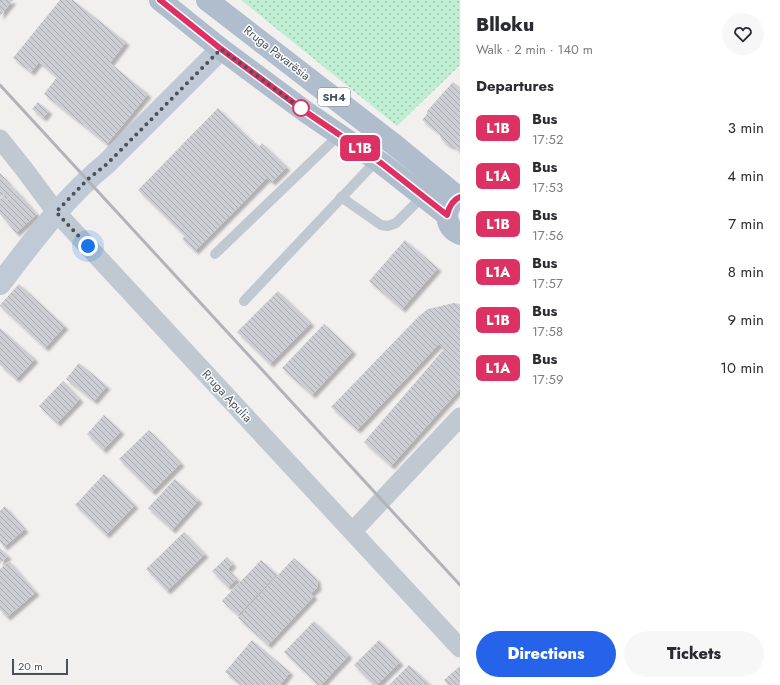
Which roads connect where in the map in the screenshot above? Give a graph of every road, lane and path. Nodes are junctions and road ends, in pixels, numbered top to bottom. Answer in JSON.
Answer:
{"nodes":[{"id":1,"x":160,"y":0,"type":"edge"},
{"id":2,"x":207,"y":0,"type":"edge"},
{"id":3,"x":221,"y":49,"type":"junction"},
{"id":4,"x":340,"y":135,"type":"junction"},
{"id":5,"x":0,"y":139,"type":"edge"},
{"id":6,"x":377,"y":160,"type":"junction"},
{"id":7,"x":423,"y":196,"type":"junction"},
{"id":8,"x":341,"y":197,"type":"junction"},
{"id":9,"x":455,"y":203,"type":"edge"},
{"id":10,"x":56,"y":212,"type":"junction"},
{"id":11,"x":460,"y":234,"type":"edge"},
{"id":12,"x":215,"y":254,"type":"dead end"},
{"id":13,"x":0,"y":284,"type":"edge"},
{"id":14,"x":244,"y":301,"type":"dead end"},
{"id":15,"x":459,"y":420,"type":"edge"},
{"id":16,"x":353,"y":532,"type":"junction"},
{"id":17,"x":460,"y":648,"type":"edge"}],
"edges":[{"from":1,"to":3,"type":"main road","number":"SH4"},
{"from":2,"to":9,"type":"main road","name":"Rruga Pavarësia","number":"SH4"},
{"from":3,"to":4,"type":"main road","number":"SH4"},
{"from":3,"to":10,"type":"street"},
{"from":4,"to":6,"type":"main road","number":"SH4"},
{"from":4,"to":12,"type":"lane"},
{"from":5,"to":10,"type":"street","name":"Rruga Apulia"},
{"from":6,"to":7,"type":"main road","number":"SH4"},
{"from":6,"to":8,"type":"lane"},
{"from":7,"to":8,"type":"lane"},
{"from":7,"to":9,"type":"main road","number":"SH4"},
{"from":8,"to":14,"type":"lane"},
{"from":9,"to":11,"type":"main road","number":"SH4"},
{"from":10,"to":13,"type":"street"},
{"from":10,"to":16,"type":"street","name":"Rruga Apulia"},
{"from":15,"to":16,"type":"street"},
{"from":16,"to":17,"type":"street","name":"Rruga Apulia"}]}
